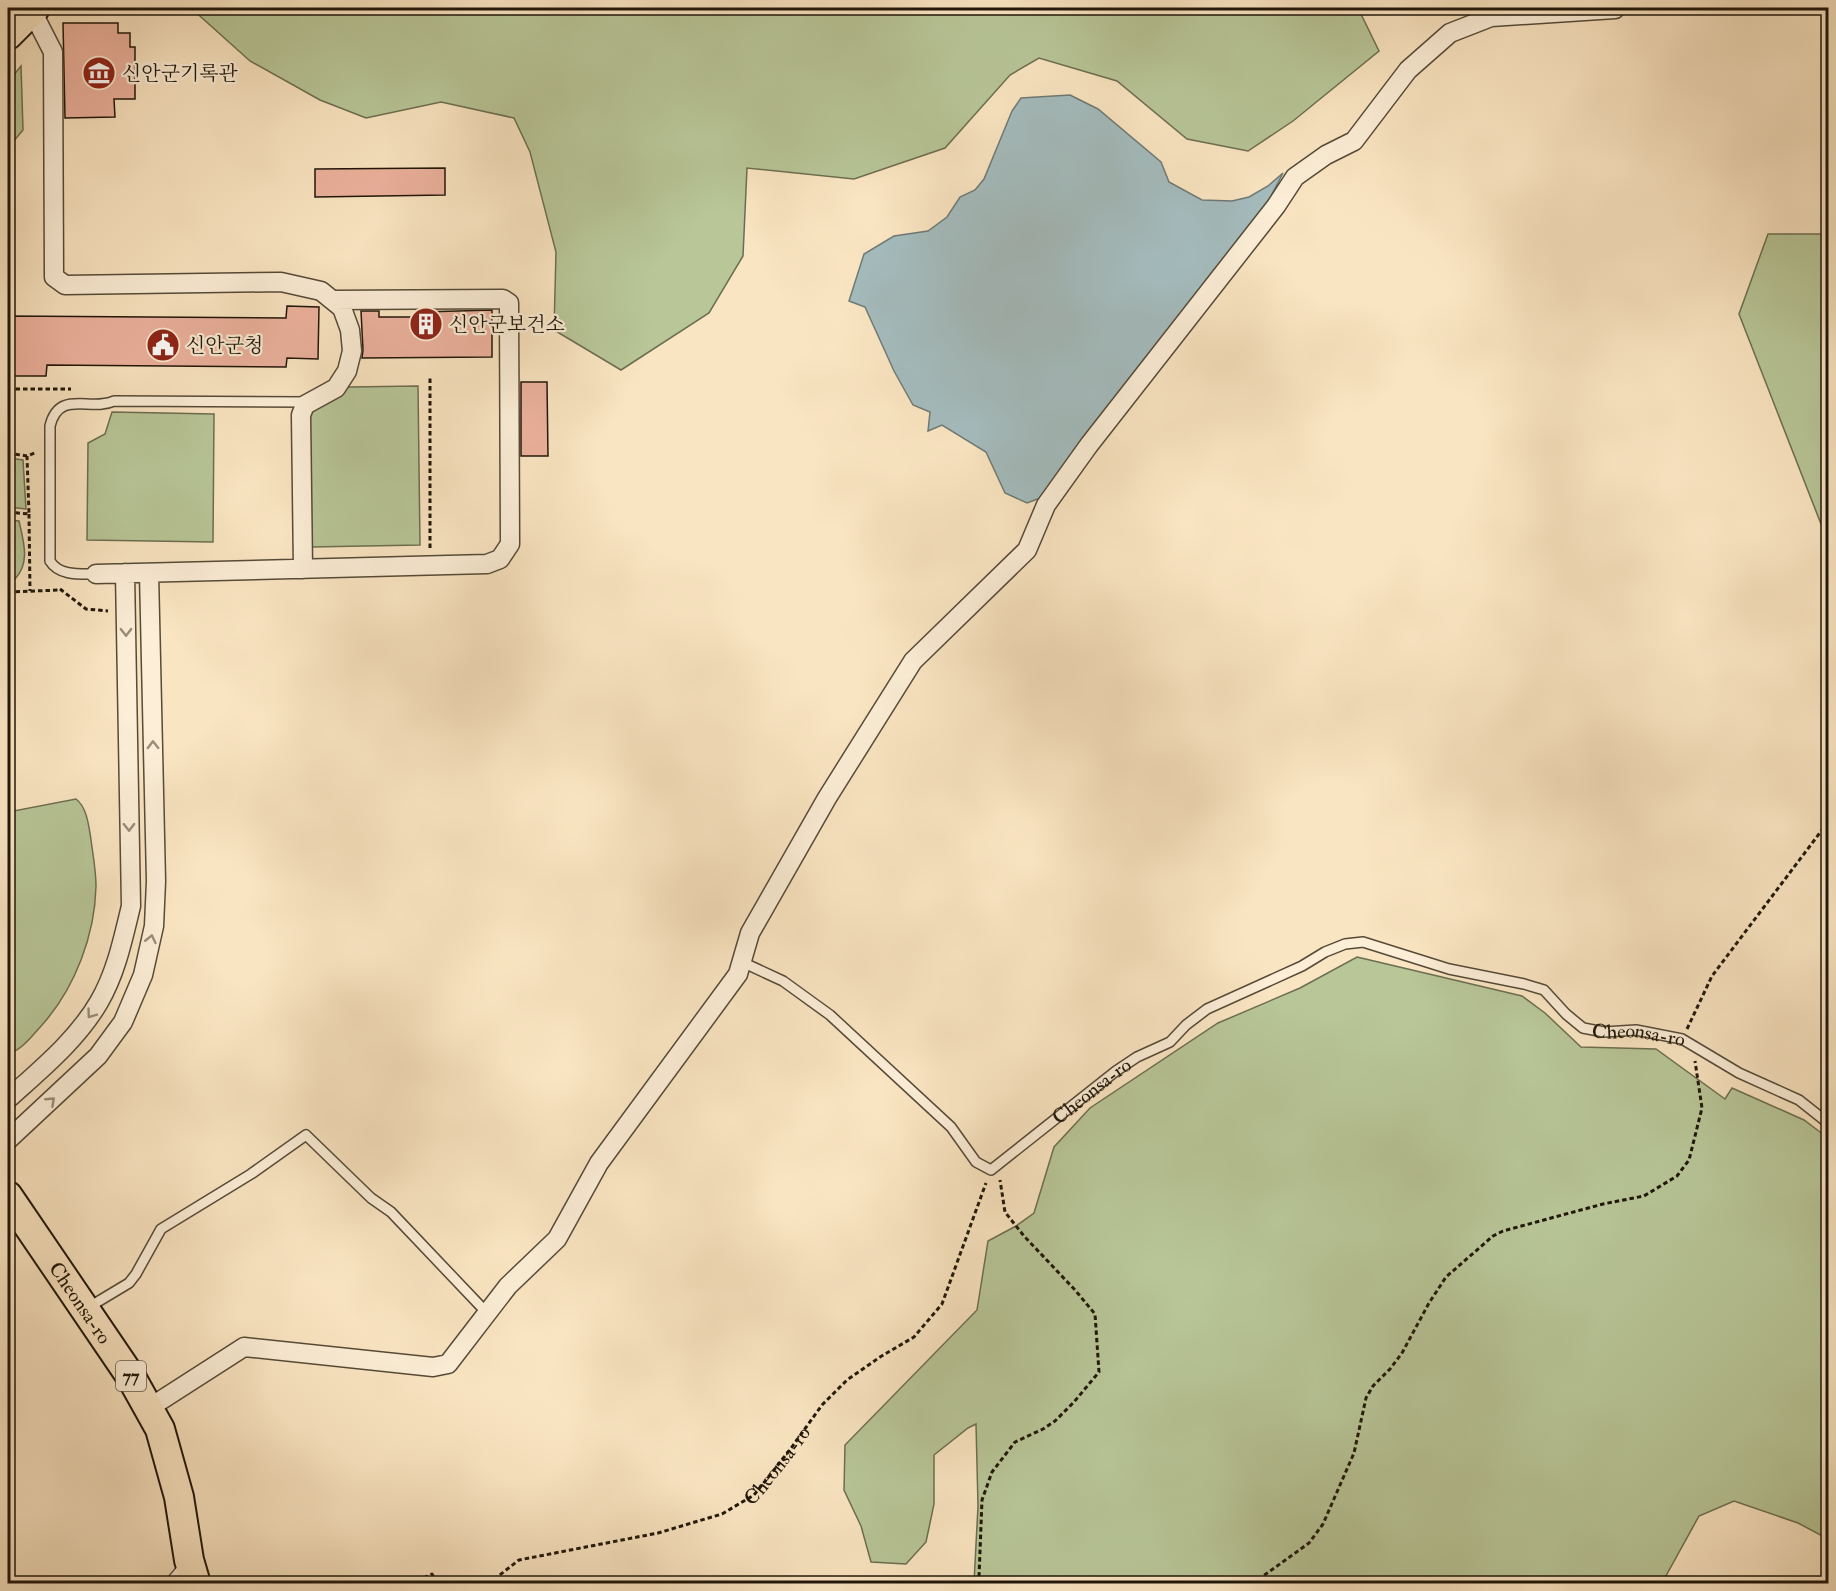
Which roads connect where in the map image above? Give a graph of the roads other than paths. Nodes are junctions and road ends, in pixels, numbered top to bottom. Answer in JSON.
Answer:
{"nodes":[{"id":1,"x":34,"y":9,"type":"edge"},
{"id":2,"x":1615,"y":9,"type":"edge"},
{"id":3,"x":8,"y":35,"type":"edge"},
{"id":4,"x":332,"y":300,"type":"junction"},
{"id":5,"x":309,"y":402,"type":"junction"},
{"id":6,"x":303,"y":569,"type":"junction"},
{"id":7,"x":124,"y":573,"type":"junction"},
{"id":8,"x":149,"y":573,"type":"junction"},
{"id":9,"x":96,"y":574,"type":"joint"},
{"id":10,"x":742,"y":962,"type":"junction"},
{"id":11,"x":8,"y":1099,"type":"edge"},
{"id":12,"x":1828,"y":1123,"type":"edge"},
{"id":13,"x":8,"y":1140,"type":"edge"},
{"id":14,"x":8,"y":1196,"type":"edge"},
{"id":15,"x":85,"y":1310,"type":"junction"},
{"id":16,"x":488,"y":1313,"type":"junction"},
{"id":17,"x":149,"y":1408,"type":"junction"},
{"id":18,"x":192,"y":1572,"type":"edge"},
{"id":19,"x":169,"y":1584,"type":"edge"}],
"edges":[{"from":1,"to":3,"type":"main road"},
{"from":1,"to":4,"type":"street"},
{"from":2,"to":10,"type":"street"},
{"from":4,"to":5,"type":"street"},
{"from":4,"to":6,"type":"street"},
{"from":5,"to":6,"type":"street"},
{"from":5,"to":9,"type":"lane"},
{"from":6,"to":8,"type":"street"},
{"from":7,"to":8,"type":"street"},
{"from":7,"to":9,"type":"street"},
{"from":7,"to":11,"type":"street","one_way":true},
{"from":13,"to":8,"type":"street","one_way":true},
{"from":10,"to":12,"type":"lane","name":"Cheonsa-ro"},
{"from":10,"to":16,"type":"street"},
{"from":14,"to":15,"type":"main road","name":"Cheonsa-ro","number":"77"},
{"from":15,"to":16,"type":"lane"},
{"from":15,"to":17,"type":"main road","name":"Cheonsa-ro","number":"77"},
{"from":16,"to":17,"type":"street"},
{"from":17,"to":18,"type":"main road","name":"Cheonsa-ro","number":"77"},
{"from":18,"to":19,"type":"lane"}]}
